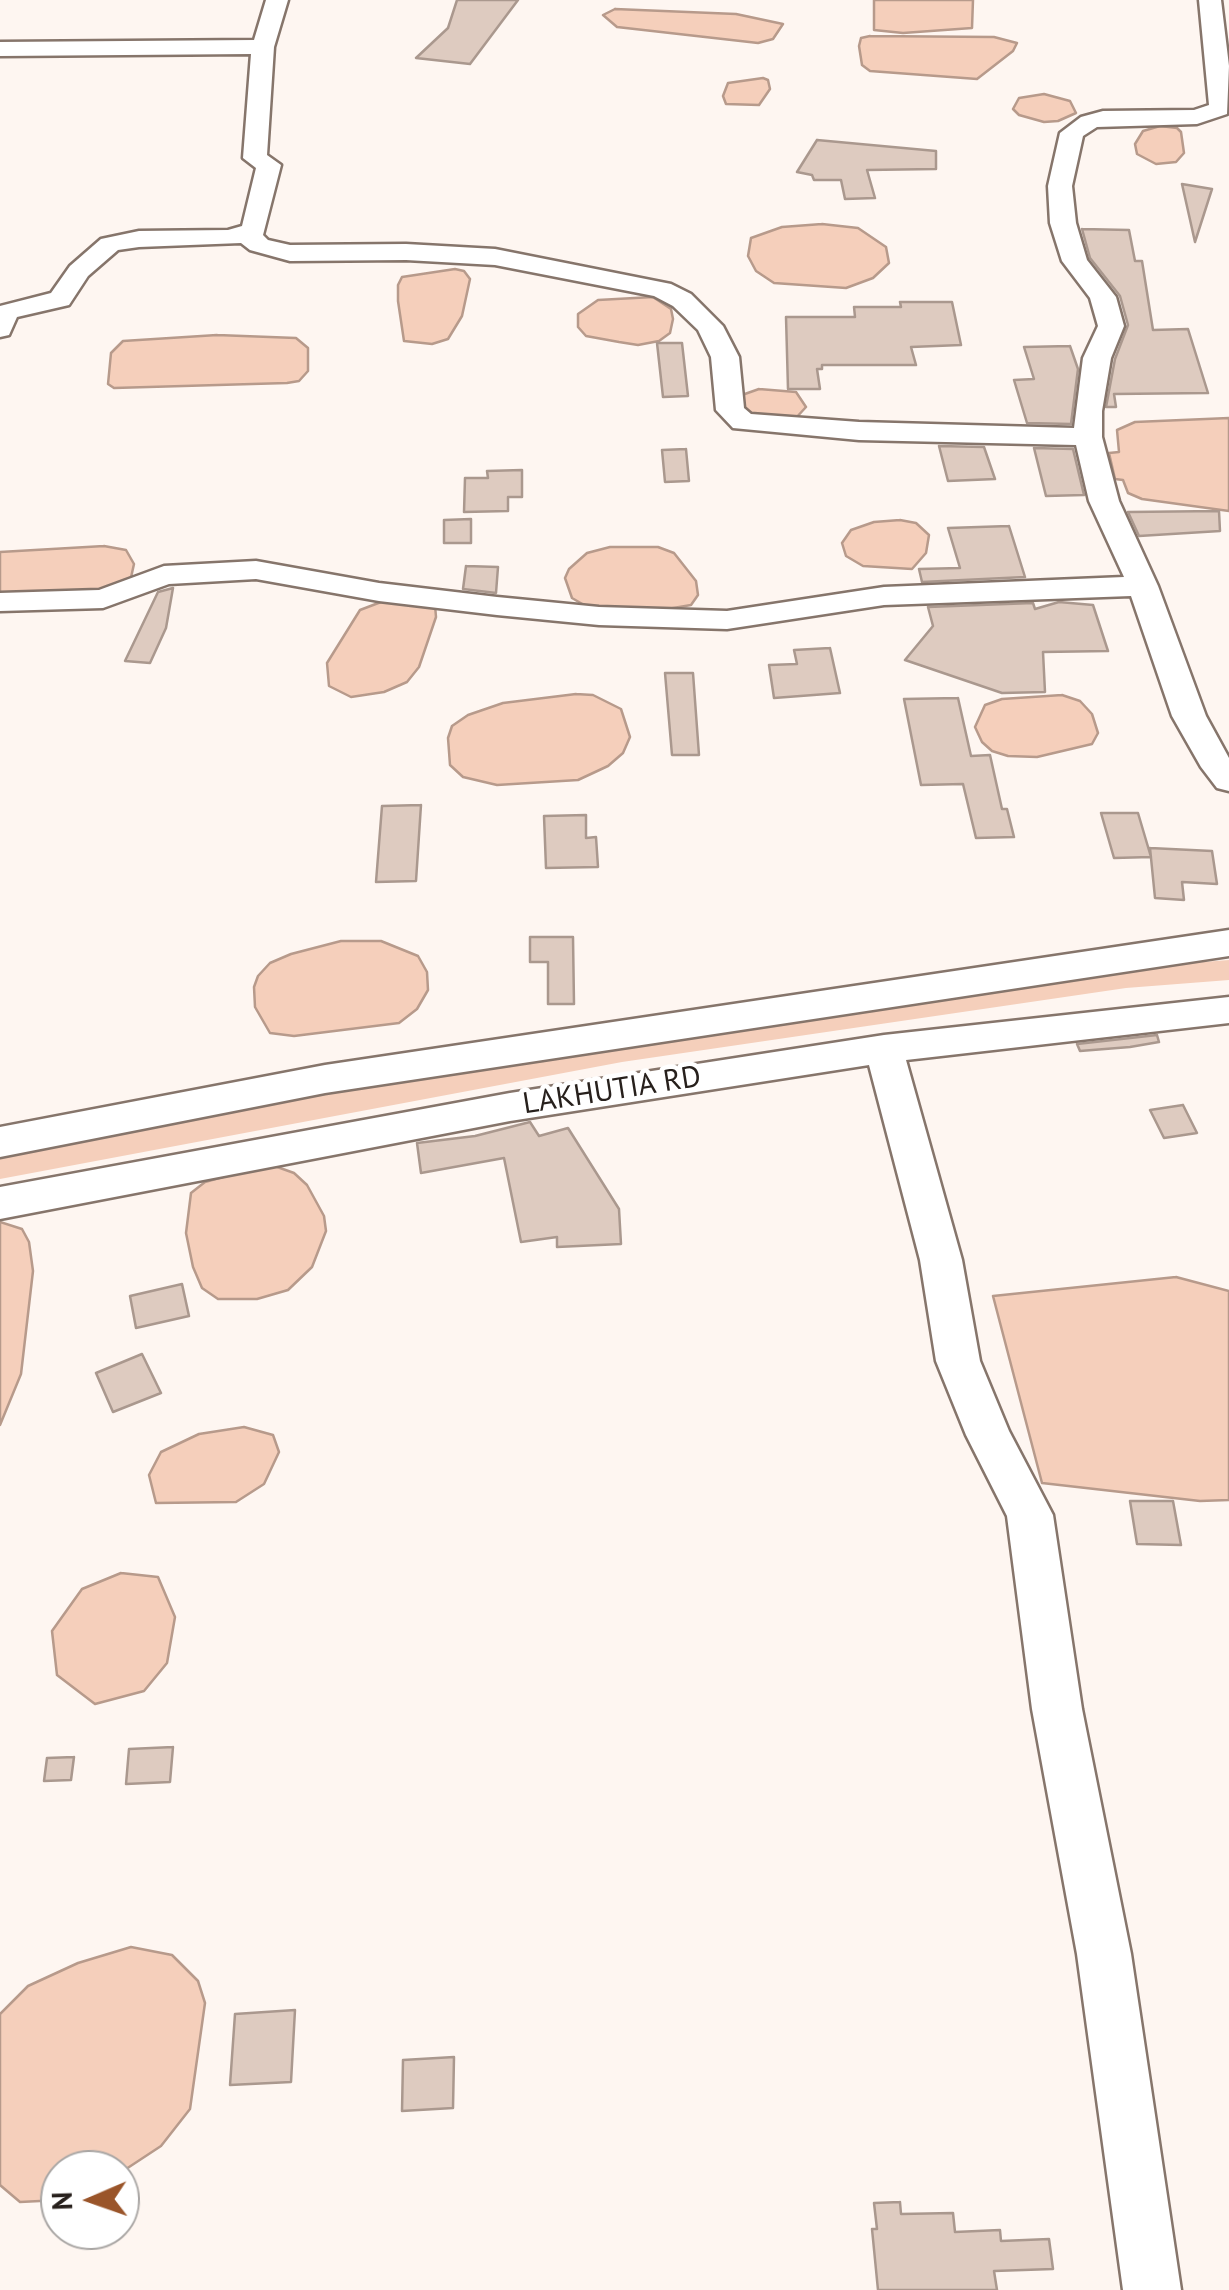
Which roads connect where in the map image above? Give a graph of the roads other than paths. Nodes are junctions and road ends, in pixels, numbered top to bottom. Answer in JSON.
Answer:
{"nodes":[{"id":1,"x":278,"y":0,"type":"edge"},
{"id":2,"x":1210,"y":0,"type":"edge"},
{"id":3,"x":263,"y":48,"type":"junction"},
{"id":4,"x":0,"y":49,"type":"edge"},
{"id":5,"x":248,"y":235,"type":"junction"},
{"id":6,"x":0,"y":329,"type":"edge"},
{"id":7,"x":1088,"y":436,"type":"junction"},
{"id":8,"x":1143,"y":586,"type":"junction"},
{"id":9,"x":0,"y":602,"type":"edge"},
{"id":10,"x":1229,"y":780,"type":"edge"},
{"id":11,"x":1229,"y":943,"type":"edge"},
{"id":12,"x":1229,"y":1010,"type":"edge"},
{"id":13,"x":884,"y":1049,"type":"junction"},
{"id":14,"x":0,"y":1142,"type":"edge"},
{"id":15,"x":0,"y":1203,"type":"edge"},
{"id":16,"x":1152,"y":2290,"type":"edge"}],
"edges":[{"from":1,"to":3,"type":"street"},
{"from":2,"to":7,"type":"street"},
{"from":3,"to":4,"type":"street"},
{"from":3,"to":5,"type":"street"},
{"from":5,"to":6,"type":"street"},
{"from":5,"to":7,"type":"street"},
{"from":7,"to":8,"type":"street"},
{"from":8,"to":9,"type":"street"},
{"from":8,"to":10,"type":"street"},
{"from":11,"to":14,"type":"street"},
{"from":12,"to":13,"type":"street","name":"LAKHUTIA RD"},
{"from":13,"to":15,"type":"street","name":"LAKHUTIA RD"},
{"from":13,"to":16,"type":"street"}]}
